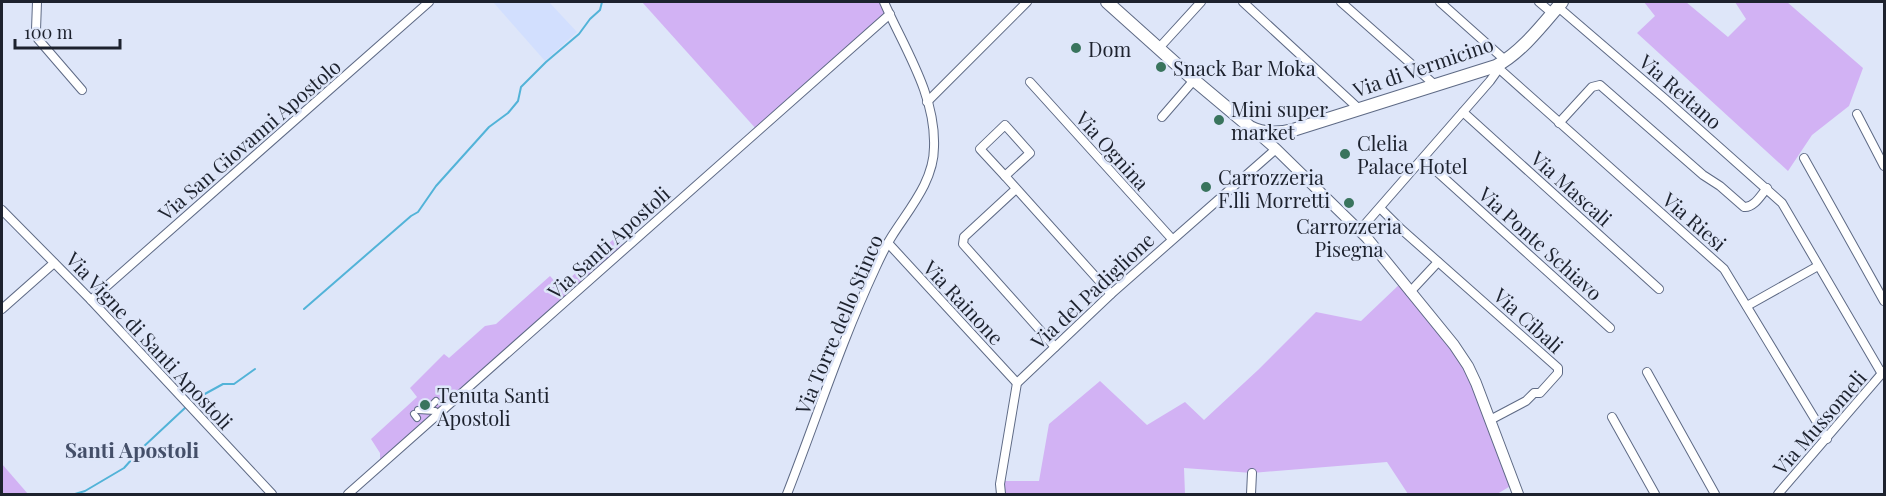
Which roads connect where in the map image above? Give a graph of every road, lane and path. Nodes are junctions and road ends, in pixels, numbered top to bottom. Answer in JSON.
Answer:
{"nodes":[{"id":1,"x":37,"y":2,"type":"edge"},
{"id":2,"x":429,"y":2,"type":"edge"},
{"id":3,"x":884,"y":2,"type":"edge"},
{"id":4,"x":1028,"y":2,"type":"edge"},
{"id":5,"x":1107,"y":2,"type":"edge"},
{"id":6,"x":1201,"y":2,"type":"edge"},
{"id":7,"x":1243,"y":2,"type":"edge"},
{"id":8,"x":1341,"y":2,"type":"edge"},
{"id":9,"x":1440,"y":2,"type":"edge"},
{"id":10,"x":1539,"y":2,"type":"edge"},
{"id":11,"x":1557,"y":7,"type":"edge"},
{"id":12,"x":890,"y":14,"type":"junction"},
{"id":13,"x":1159,"y":48,"type":"junction"},
{"id":14,"x":1500,"y":65,"type":"junction"},
{"id":15,"x":1194,"y":80,"type":"junction"},
{"id":16,"x":1030,"y":82,"type":"dead end"},
{"id":17,"x":1435,"y":85,"type":"junction"},
{"id":18,"x":82,"y":90,"type":"dead end"},
{"id":19,"x":927,"y":102,"type":"junction"},
{"id":20,"x":1358,"y":108,"type":"junction"},
{"id":21,"x":1463,"y":112,"type":"junction"},
{"id":22,"x":1857,"y":114,"type":"dead end"},
{"id":23,"x":1162,"y":117,"type":"dead end"},
{"id":24,"x":1559,"y":123,"type":"junction"},
{"id":25,"x":1250,"y":127,"type":"junction"},
{"id":26,"x":1293,"y":130,"type":"junction"},
{"id":27,"x":1274,"y":133,"type":"junction"},
{"id":28,"x":1276,"y":149,"type":"junction"},
{"id":29,"x":1804,"y":158,"type":"dead end"},
{"id":30,"x":1423,"y":159,"type":"junction"},
{"id":31,"x":1884,"y":166,"type":"edge"},
{"id":32,"x":1005,"y":176,"type":"junction"},
{"id":33,"x":1767,"y":188,"type":"junction"},
{"id":34,"x":1016,"y":189,"type":"junction"},
{"id":35,"x":1380,"y":208,"type":"junction"},
{"id":36,"x":2,"y":210,"type":"edge"},
{"id":37,"x":1360,"y":230,"type":"junction"},
{"id":38,"x":1172,"y":239,"type":"junction"},
{"id":39,"x":888,"y":243,"type":"junction"},
{"id":40,"x":1438,"y":262,"type":"junction"},
{"id":41,"x":54,"y":263,"type":"junction"},
{"id":42,"x":1818,"y":266,"type":"junction"},
{"id":43,"x":1659,"y":289,"type":"dead end"},
{"id":44,"x":1410,"y":292,"type":"junction"},
{"id":45,"x":1111,"y":294,"type":"junction"},
{"id":46,"x":91,"y":300,"type":"junction"},
{"id":47,"x":1884,"y":301,"type":"edge"},
{"id":48,"x":1747,"y":306,"type":"junction"},
{"id":49,"x":2,"y":309,"type":"edge"},
{"id":50,"x":1610,"y":328,"type":"dead end"},
{"id":51,"x":1055,"y":347,"type":"junction"},
{"id":52,"x":1647,"y":372,"type":"dead end"},
{"id":53,"x":1883,"y":373,"type":"edge"},
{"id":54,"x":1017,"y":383,"type":"junction"},
{"id":55,"x":436,"y":401,"type":"dead end"},
{"id":56,"x":427,"y":410,"type":"junction"},
{"id":57,"x":435,"y":411,"type":"dead end"},
{"id":58,"x":416,"y":414,"type":"dead end"},
{"id":59,"x":1612,"y":417,"type":"dead end"},
{"id":60,"x":1491,"y":420,"type":"junction"},
{"id":61,"x":1827,"y":439,"type":"junction"},
{"id":62,"x":1252,"y":473,"type":"dead end"},
{"id":63,"x":272,"y":495,"type":"edge"},
{"id":64,"x":348,"y":495,"type":"edge"},
{"id":65,"x":787,"y":495,"type":"edge"},
{"id":66,"x":1001,"y":495,"type":"edge"},
{"id":67,"x":1251,"y":495,"type":"edge"},
{"id":68,"x":1518,"y":495,"type":"edge"},
{"id":69,"x":1655,"y":495,"type":"edge"},
{"id":70,"x":1715,"y":495,"type":"edge"},
{"id":71,"x":1778,"y":495,"type":"edge"}],
"edges":[{"from":1,"to":18,"type":"street"},
{"from":2,"to":46,"type":"street","name":"Via San Giovanni Apostolo"},
{"from":3,"to":12,"type":"street","name":"Via Torre dello Stinco"},
{"from":4,"to":19,"type":"street"},
{"from":5,"to":13,"type":"main road","name":"Via di Vermicino"},
{"from":6,"to":13,"type":"street"},
{"from":7,"to":20,"type":"street"},
{"from":8,"to":17,"type":"street"},
{"from":9,"to":14,"type":"street","name":"Via Riesi"},
{"from":10,"to":11,"type":"street","name":"Via Reitano"},
{"from":11,"to":14,"type":"main road","name":"Via di Vermicino"},
{"from":11,"to":33,"type":"street","name":"Via Reitano"},
{"from":12,"to":19,"type":"street","name":"Via Torre dello Stinco"},
{"from":12,"to":64,"type":"street","name":"Via Santi Apostoli"},
{"from":13,"to":15,"type":"main road","name":"Via di Vermicino"},
{"from":14,"to":17,"type":"main road","name":"Via di Vermicino"},
{"from":14,"to":21,"type":"street"},
{"from":14,"to":24,"type":"street","name":"Via Riesi"},
{"from":15,"to":23,"type":"street"},
{"from":15,"to":25,"type":"main road","name":"Via di Vermicino"},
{"from":16,"to":38,"type":"street","name":"Via Ognina"},
{"from":17,"to":20,"type":"main road","name":"Via di Vermicino"},
{"from":19,"to":39,"type":"street","name":"Via Torre dello Stinco"},
{"from":20,"to":26,"type":"main road","name":"Via di Vermicino"},
{"from":21,"to":30,"type":"street"},
{"from":21,"to":43,"type":"street","name":"Via Mascali"},
{"from":22,"to":31,"type":"street"},
{"from":24,"to":33,"type":"street"},
{"from":24,"to":48,"type":"street","name":"Via Riesi"},
{"from":25,"to":27,"type":"main road","name":"Via di Vermicino"},
{"from":25,"to":28,"type":"street"},
{"from":26,"to":27,"type":"main road","name":"Via di Vermicino"},
{"from":26,"to":28,"type":"street"},
{"from":27,"to":28,"type":"street"},
{"from":28,"to":37,"type":"street"},
{"from":28,"to":38,"type":"street","name":"Via del Padiglione"},
{"from":29,"to":47,"type":"street"},
{"from":30,"to":35,"type":"street"},
{"from":30,"to":50,"type":"street","name":"Via Ponte Schiavo"},
{"from":32,"to":32,"type":"street"},
{"from":32,"to":34,"type":"street"},
{"from":33,"to":42,"type":"street","name":"Via Reitano"},
{"from":34,"to":45,"type":"street"},
{"from":34,"to":51,"type":"street"},
{"from":35,"to":37,"type":"street"},
{"from":35,"to":40,"type":"street","name":"Via Cibali"},
{"from":36,"to":41,"type":"street","name":"Via Vigne di Santi Apostoli"},
{"from":37,"to":44,"type":"street"},
{"from":38,"to":45,"type":"street","name":"Via del Padiglione"},
{"from":39,"to":54,"type":"street","name":"Via Rainone"},
{"from":39,"to":65,"type":"street","name":"Via Torre dello Stinco"},
{"from":40,"to":44,"type":"street"},
{"from":40,"to":60,"type":"street","name":"Via Cibali"},
{"from":41,"to":46,"type":"street","name":"Via Vigne di Santi Apostoli"},
{"from":41,"to":49,"type":"street"},
{"from":42,"to":48,"type":"street"},
{"from":42,"to":53,"type":"street","name":"Via Reitano"},
{"from":44,"to":60,"type":"street"},
{"from":45,"to":51,"type":"street","name":"Via del Padiglione"},
{"from":46,"to":63,"type":"street","name":"Via Vigne di Santi Apostoli"},
{"from":48,"to":61,"type":"street","name":"Via Riesi"},
{"from":51,"to":54,"type":"street","name":"Via del Padiglione"},
{"from":52,"to":70,"type":"street"},
{"from":53,"to":61,"type":"street","name":"Via Mussomeli"},
{"from":54,"to":66,"type":"street"},
{"from":55,"to":56,"type":"street"},
{"from":56,"to":57,"type":"street"},
{"from":56,"to":58,"type":"street"},
{"from":59,"to":69,"type":"street"},
{"from":60,"to":68,"type":"street"},
{"from":61,"to":71,"type":"street","name":"Via Mussomeli"},
{"from":62,"to":67,"type":"street"}]}
